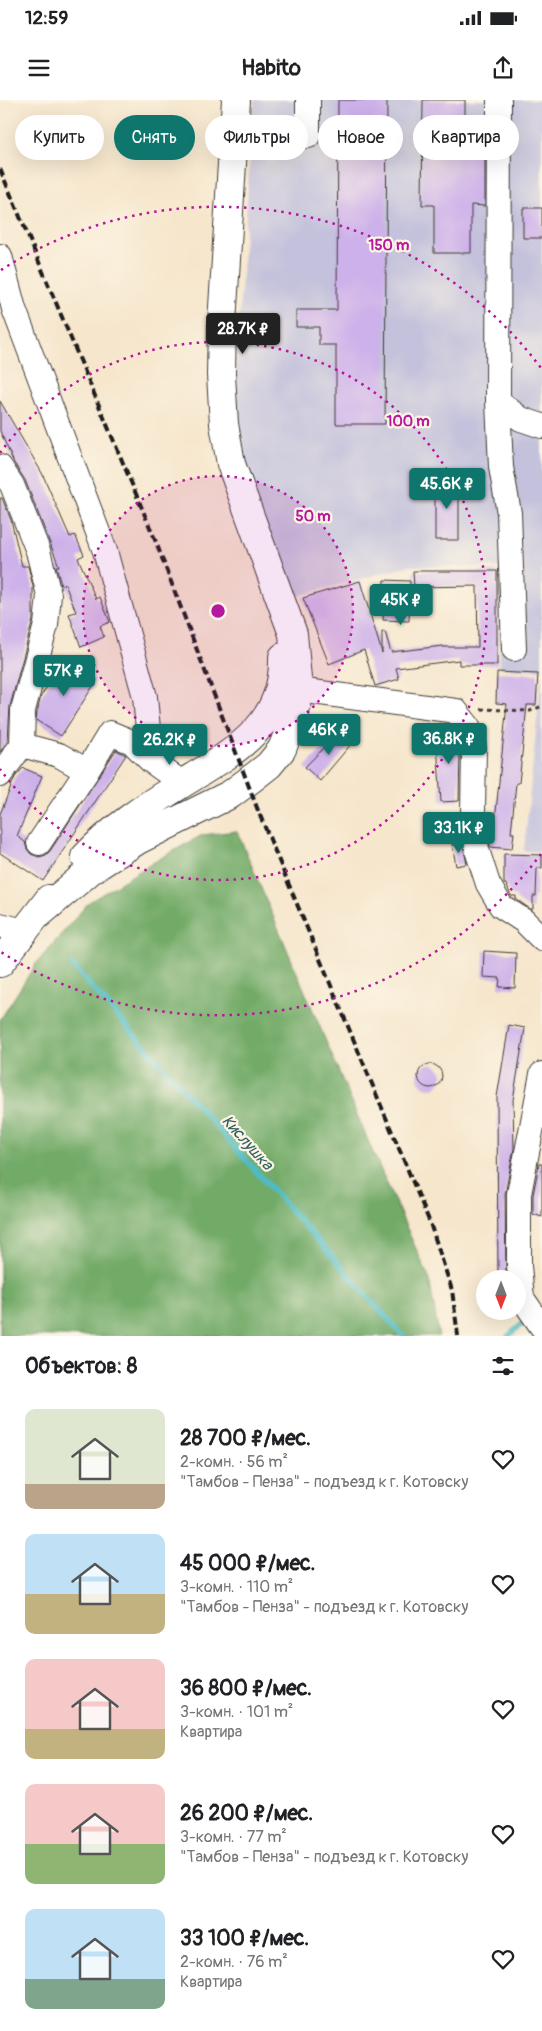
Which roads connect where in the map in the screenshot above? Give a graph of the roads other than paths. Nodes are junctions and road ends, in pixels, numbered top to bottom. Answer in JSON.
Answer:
{"nodes":[{"id":1,"x":236,"y":100,"type":"edge"},
{"id":2,"x":308,"y":100,"type":"edge"},
{"id":3,"x":499,"y":100,"type":"edge"},
{"id":4,"x":308,"y":115,"type":"edge"},
{"id":5,"x":0,"y":256,"type":"edge"},
{"id":6,"x":498,"y":402,"type":"junction"},
{"id":7,"x":542,"y":426,"type":"edge"},
{"id":8,"x":0,"y":467,"type":"edge"},
{"id":9,"x":283,"y":607,"type":"junction"},
{"id":10,"x":514,"y":649,"type":"dead end"},
{"id":11,"x":298,"y":690,"type":"junction"},
{"id":12,"x":22,"y":745,"type":"junction"},
{"id":13,"x":152,"y":761,"type":"junction"},
{"id":14,"x":87,"y":771,"type":"junction"},
{"id":15,"x":0,"y":775,"type":"edge"},
{"id":16,"x":182,"y":784,"type":"junction"},
{"id":17,"x":39,"y":842,"type":"dead end"},
{"id":18,"x":21,"y":923,"type":"edge"},
{"id":19,"x":542,"y":939,"type":"edge"},
{"id":20,"x":0,"y":963,"type":"edge"},
{"id":21,"x":542,"y":1074,"type":"edge"},
{"id":22,"x":542,"y":1327,"type":"edge"}],
"edges":[{"from":1,"to":9,"type":"main road"},
{"from":2,"to":4,"type":"lane"},
{"from":3,"to":6,"type":"lane"},
{"from":5,"to":13,"type":"lane"},
{"from":6,"to":7,"type":"lane"},
{"from":6,"to":10,"type":"lane"},
{"from":8,"to":12,"type":"lane"},
{"from":9,"to":11,"type":"main road"},
{"from":9,"to":16,"type":"main road"},
{"from":11,"to":18,"type":"main road"},
{"from":11,"to":19,"type":"lane"},
{"from":12,"to":14,"type":"lane"},
{"from":12,"to":15,"type":"lane"},
{"from":13,"to":14,"type":"lane"},
{"from":13,"to":16,"type":"lane"},
{"from":14,"to":17,"type":"lane"},
{"from":16,"to":18,"type":"main road"},
{"from":18,"to":20,"type":"main road"},
{"from":21,"to":22,"type":"lane"}]}
